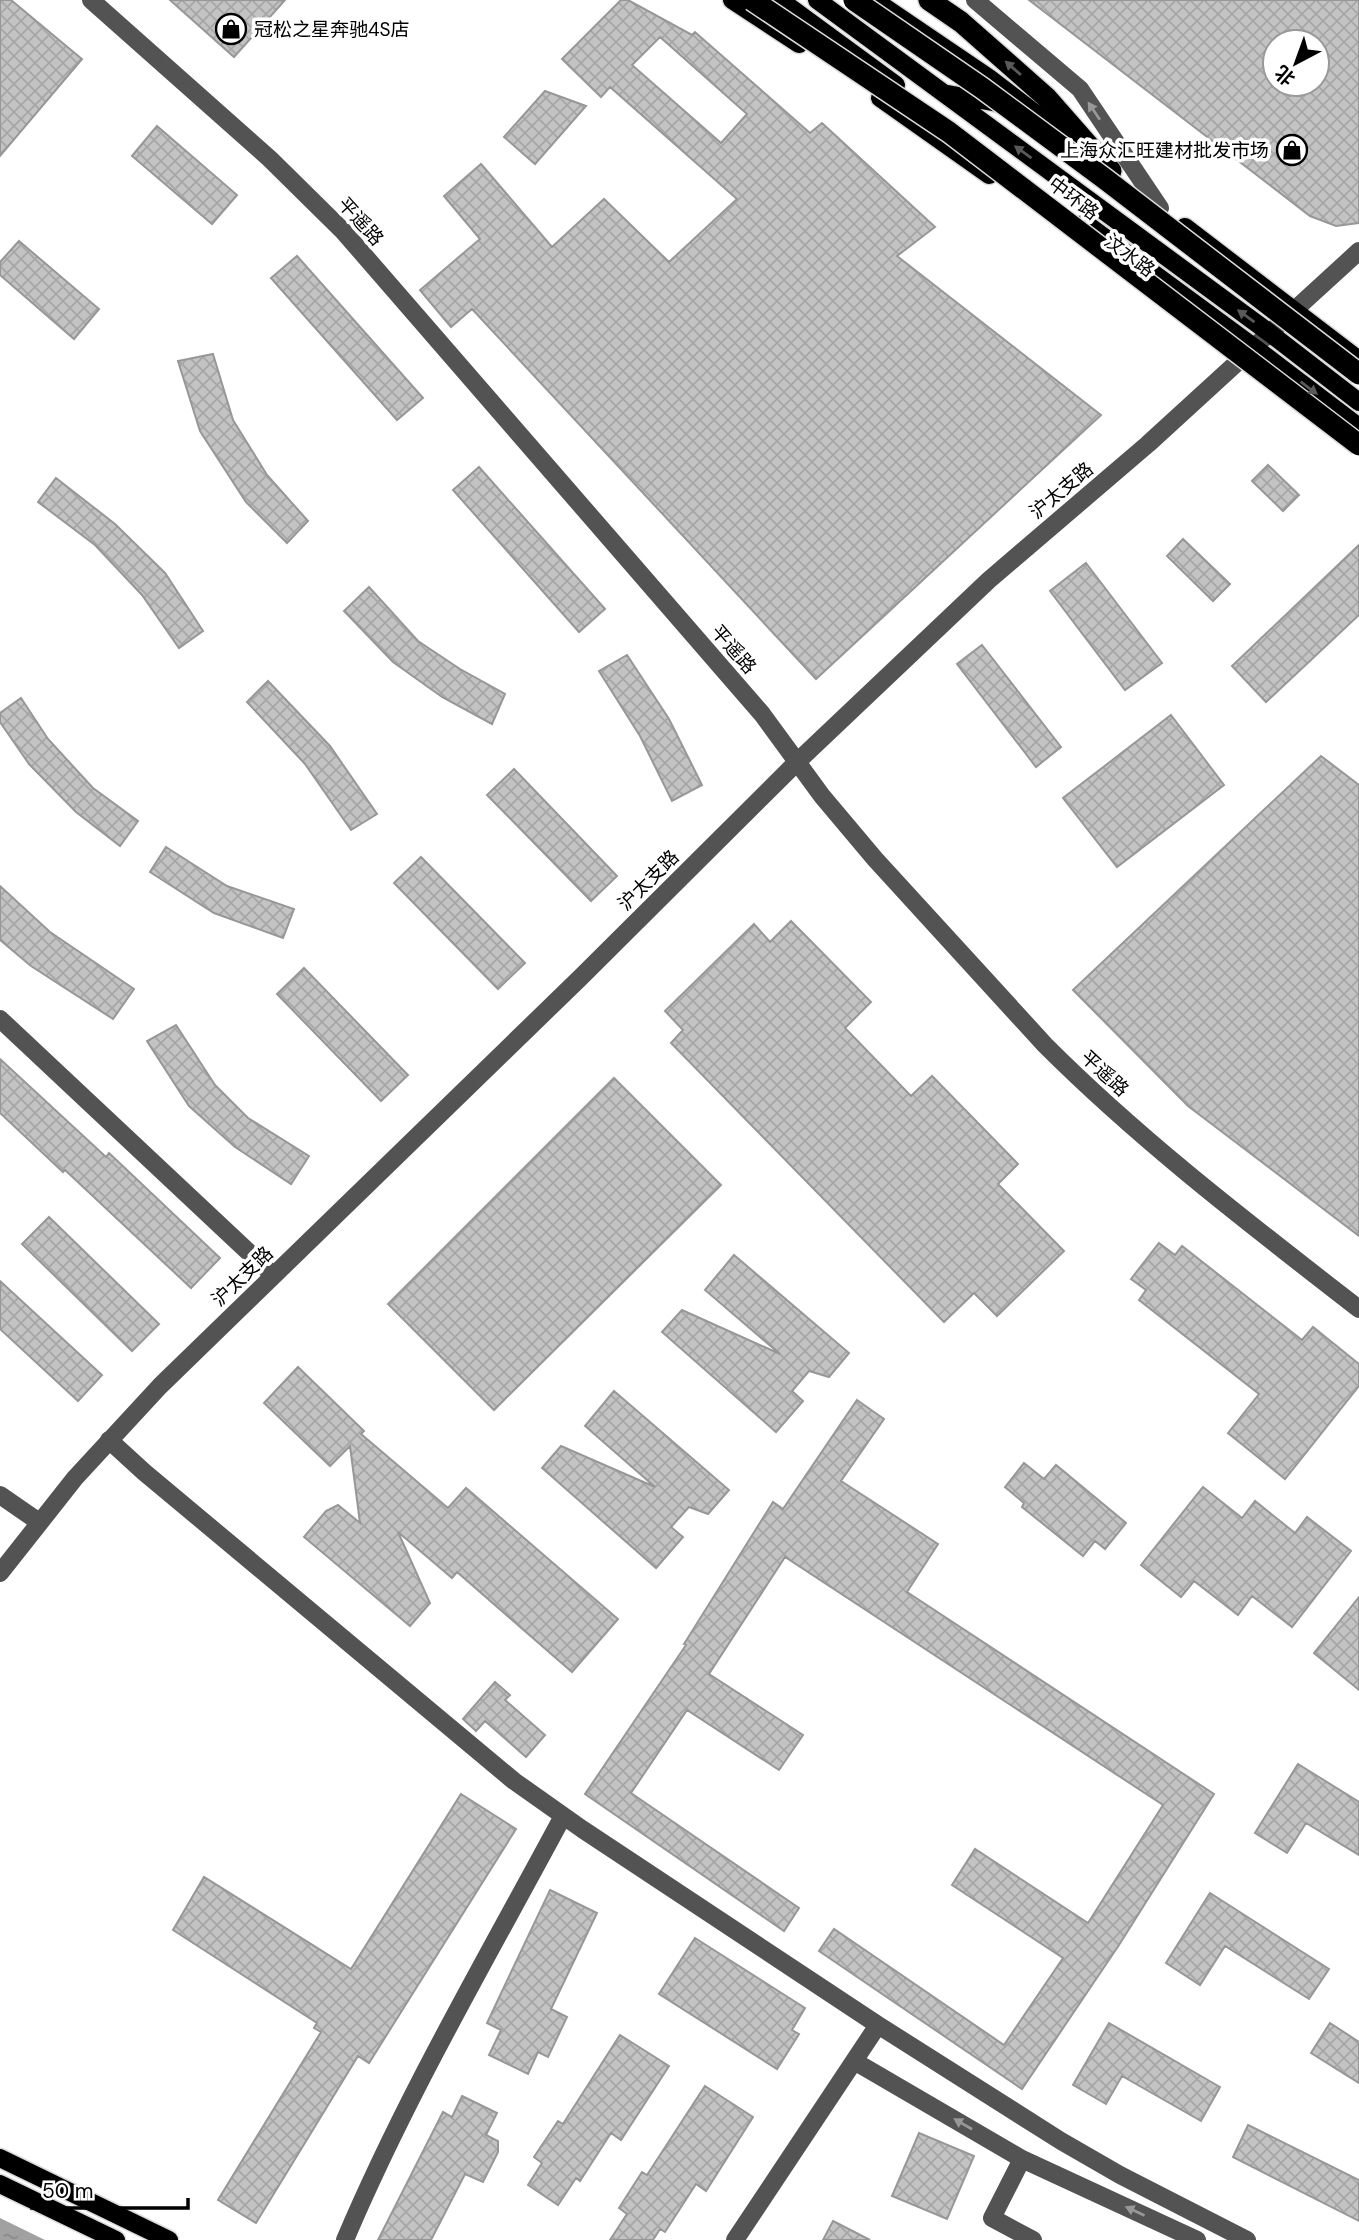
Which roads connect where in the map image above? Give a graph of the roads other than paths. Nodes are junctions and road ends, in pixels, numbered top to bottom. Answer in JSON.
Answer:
{"nodes":[{"id":1,"x":91,"y":0,"type":"edge"},
{"id":2,"x":732,"y":0,"type":"edge"},
{"id":3,"x":752,"y":0,"type":"edge"},
{"id":4,"x":780,"y":0,"type":"edge"},
{"id":5,"x":817,"y":0,"type":"edge"},
{"id":6,"x":854,"y":0,"type":"edge"},
{"id":7,"x":874,"y":0,"type":"edge"},
{"id":8,"x":929,"y":0,"type":"edge"},
{"id":9,"x":975,"y":0,"type":"edge"},
{"id":10,"x":942,"y":93,"type":"junction"},
{"id":11,"x":1031,"y":110,"type":"junction"},
{"id":12,"x":1111,"y":171,"type":"junction"},
{"id":13,"x":1160,"y":208,"type":"junction"},
{"id":14,"x":1359,"y":251,"type":"edge"},
{"id":15,"x":1296,"y":311,"type":"junction"},
{"id":16,"x":1270,"y":334,"type":"junction"},
{"id":17,"x":1255,"y":348,"type":"junction"},
{"id":18,"x":1359,"y":360,"type":"edge"},
{"id":19,"x":1238,"y":363,"type":"junction"},
{"id":20,"x":1359,"y":374,"type":"edge"},
{"id":21,"x":1359,"y":402,"type":"edge"},
{"id":22,"x":1359,"y":427,"type":"edge"},
{"id":23,"x":1359,"y":445,"type":"edge"},
{"id":24,"x":1359,"y":456,"type":"edge"},
{"id":25,"x":797,"y":762,"type":"junction"},
{"id":26,"x":0,"y":1019,"type":"edge"},
{"id":27,"x":273,"y":1275,"type":"junction"},
{"id":28,"x":1359,"y":1309,"type":"edge"},
{"id":29,"x":109,"y":1440,"type":"junction"},
{"id":30,"x":0,"y":1495,"type":"edge"},
{"id":31,"x":39,"y":1522,"type":"junction"},
{"id":32,"x":0,"y":1573,"type":"edge"},
{"id":33,"x":563,"y":1816,"type":"junction"},
{"id":34,"x":878,"y":2025,"type":"junction"},
{"id":35,"x":854,"y":2061,"type":"junction"},
{"id":36,"x":0,"y":2158,"type":"edge"},
{"id":37,"x":1022,"y":2158,"type":"junction"},
{"id":38,"x":0,"y":2184,"type":"edge"},
{"id":39,"x":116,"y":2240,"type":"edge"},
{"id":40,"x":169,"y":2240,"type":"edge"},
{"id":41,"x":345,"y":2240,"type":"edge"},
{"id":42,"x":735,"y":2240,"type":"edge"},
{"id":43,"x":1032,"y":2240,"type":"edge"},
{"id":44,"x":1197,"y":2240,"type":"edge"},
{"id":45,"x":1247,"y":2240,"type":"edge"}],
"edges":[{"from":1,"to":25,"type":"street","name":"平遥路"},
{"from":2,"to":19,"type":"main road","name":"汶水路"},
{"from":3,"to":23,"type":"highway","name":"中环路","bridge":true},
{"from":4,"to":17,"type":"main road","name":"汶水路"},
{"from":5,"to":10,"type":"main road","name":"汶水路"},
{"from":6,"to":20,"type":"highway","name":"中环路","bridge":true},
{"from":7,"to":11,"type":"main road"},
{"from":12,"to":8,"type":"highway","one_way":true},
{"from":13,"to":9,"type":"street","one_way":true},
{"from":10,"to":11,"type":"main road"},
{"from":16,"to":10,"type":"main road","name":"汶水路","one_way":true},
{"from":11,"to":12,"type":"main road"},
{"from":12,"to":13,"type":"main road"},
{"from":13,"to":15,"type":"main road"},
{"from":14,"to":15,"type":"street","name":"沪太支路"},
{"from":15,"to":16,"type":"street","name":"沪太支路"},
{"from":15,"to":18,"type":"main road"},
{"from":16,"to":17,"type":"street","name":"沪太支路"},
{"from":16,"to":21,"type":"main road","name":"汶水路"},
{"from":17,"to":19,"type":"street","name":"沪太支路"},
{"from":17,"to":22,"type":"main road","name":"汶水路","one_way":true},
{"from":19,"to":24,"type":"main road","name":"汶水路"},
{"from":19,"to":25,"type":"street","name":"沪太支路"},
{"from":25,"to":27,"type":"street","name":"沪太支路"},
{"from":25,"to":28,"type":"street","name":"平遥路"},
{"from":26,"to":27,"type":"street"},
{"from":27,"to":29,"type":"street","name":"沪太支路"},
{"from":29,"to":31,"type":"street","name":"沪太支路"},
{"from":29,"to":33,"type":"street"},
{"from":30,"to":31,"type":"street"},
{"from":31,"to":32,"type":"street","name":"沪太支路"},
{"from":33,"to":34,"type":"street"},
{"from":33,"to":41,"type":"street"},
{"from":34,"to":35,"type":"street"},
{"from":34,"to":45,"type":"street"},
{"from":37,"to":35,"type":"street","one_way":true},
{"from":35,"to":42,"type":"street"},
{"from":36,"to":40,"type":"main road"},
{"from":37,"to":43,"type":"street"},
{"from":44,"to":37,"type":"street","one_way":true},
{"from":38,"to":39,"type":"main road"}]}
